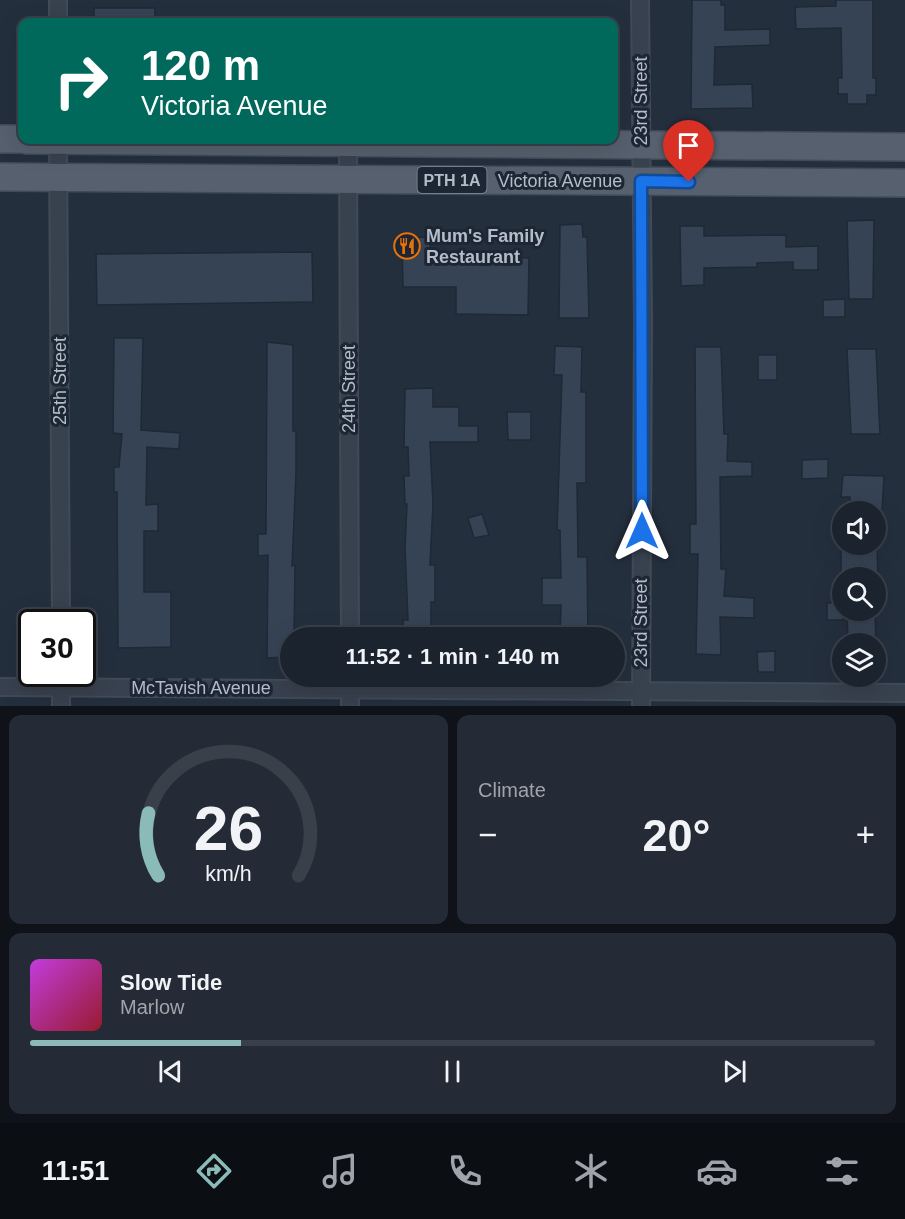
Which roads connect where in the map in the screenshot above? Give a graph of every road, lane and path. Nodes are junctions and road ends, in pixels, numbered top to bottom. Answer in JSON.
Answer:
{"nodes":[{"id":1,"x":58,"y":0,"type":"edge"},
{"id":2,"x":640,"y":0,"type":"edge"},
{"id":3,"x":58,"y":18,"type":"edge"},
{"id":4,"x":0,"y":139,"type":"edge"},
{"id":5,"x":18,"y":140,"type":"edge"},
{"id":6,"x":58,"y":144,"type":"edge"},
{"id":7,"x":348,"y":144,"type":"edge"},
{"id":8,"x":618,"y":144,"type":"edge"},
{"id":9,"x":641,"y":144,"type":"junction"},
{"id":10,"x":905,"y":147,"type":"edge"},
{"id":11,"x":0,"y":177,"type":"edge"},
{"id":12,"x":59,"y":178,"type":"junction"},
{"id":13,"x":348,"y":179,"type":"junction"},
{"id":14,"x":641,"y":181,"type":"junction"},
{"id":15,"x":905,"y":183,"type":"edge"},
{"id":16,"x":61,"y":609,"type":"edge"},
{"id":17,"x":350,"y":627,"type":"edge"},
{"id":18,"x":96,"y":681,"type":"edge"},
{"id":19,"x":280,"y":682,"type":"edge"},
{"id":20,"x":18,"y":685,"type":"edge"},
{"id":21,"x":0,"y":687,"type":"edge"},
{"id":22,"x":61,"y":687,"type":"edge"},
{"id":23,"x":350,"y":687,"type":"edge"},
{"id":24,"x":431,"y":687,"type":"edge"},
{"id":25,"x":905,"y":693,"type":"edge"},
{"id":26,"x":641,"y":700,"type":"edge"},
{"id":27,"x":61,"y":706,"type":"edge"},
{"id":28,"x":350,"y":706,"type":"edge"}],
"edges":[{"from":1,"to":3,"type":"street"},
{"from":2,"to":9,"type":"street","name":"23rd Street"},
{"from":4,"to":5,"type":"main road","name":"Victoria Avenue","number":"PTH 1A"},
{"from":6,"to":12,"type":"street","name":"25th Street"},
{"from":7,"to":13,"type":"street","name":"24th Street"},
{"from":8,"to":9,"type":"main road","name":"Victoria Avenue","number":"PTH 1A"},
{"from":9,"to":10,"type":"main road","name":"Victoria Avenue","number":"PTH 1A"},
{"from":9,"to":14,"type":"street","name":"23rd Street"},
{"from":11,"to":12,"type":"main road","name":"Victoria Avenue","number":"PTH 1A"},
{"from":12,"to":13,"type":"main road","name":"Victoria Avenue","number":"PTH 1A"},
{"from":12,"to":16,"type":"street","name":"25th Street"},
{"from":13,"to":14,"type":"main road","name":"Victoria Avenue","number":"PTH 1A"},
{"from":13,"to":17,"type":"street","name":"24th Street"},
{"from":14,"to":15,"type":"main road","name":"Victoria Avenue","number":"PTH 1A"},
{"from":14,"to":26,"type":"street","name":"23rd Street"},
{"from":18,"to":19,"type":"street","name":"McTavish Avenue"},
{"from":20,"to":21,"type":"street","name":"McTavish Avenue"},
{"from":22,"to":27,"type":"street"},
{"from":23,"to":28,"type":"street"},
{"from":24,"to":26,"type":"street","name":"McTavish Avenue"},
{"from":25,"to":26,"type":"street","name":"McTavish Avenue"}]}
